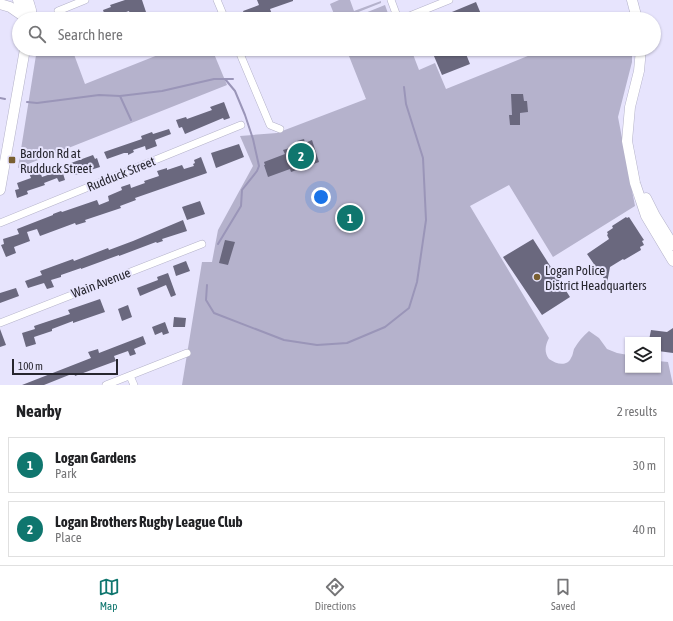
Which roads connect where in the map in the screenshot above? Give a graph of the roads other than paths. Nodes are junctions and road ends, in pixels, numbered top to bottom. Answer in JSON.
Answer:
{"nodes":[{"id":1,"x":18,"y":0,"type":"edge"},
{"id":2,"x":35,"y":0,"type":"edge"},
{"id":3,"x":85,"y":0,"type":"edge"},
{"id":4,"x":217,"y":0,"type":"edge"},
{"id":5,"x":391,"y":0,"type":"edge"},
{"id":6,"x":449,"y":0,"type":"edge"},
{"id":7,"x":634,"y":0,"type":"edge"},
{"id":8,"x":0,"y":4,"type":"edge"},
{"id":9,"x":58,"y":11,"type":"dead end"},
{"id":10,"x":24,"y":12,"type":"edge"},
{"id":11,"x":26,"y":12,"type":"edge"},
{"id":12,"x":28,"y":12,"type":"edge"},
{"id":13,"x":222,"y":12,"type":"edge"},
{"id":14,"x":395,"y":12,"type":"edge"},
{"id":15,"x":419,"y":12,"type":"edge"},
{"id":16,"x":636,"y":12,"type":"edge"},
{"id":17,"x":639,"y":12,"type":"edge"},
{"id":18,"x":23,"y":56,"type":"edge"},
{"id":19,"x":241,"y":56,"type":"edge"},
{"id":20,"x":640,"y":56,"type":"edge"},
{"id":21,"x":629,"y":124,"type":"junction"},
{"id":22,"x":241,"y":125,"type":"dead end"},
{"id":23,"x":280,"y":129,"type":"dead end"},
{"id":24,"x":0,"y":190,"type":"edge"},
{"id":25,"x":0,"y":223,"type":"edge"},
{"id":26,"x":202,"y":244,"type":"dead end"},
{"id":27,"x":673,"y":245,"type":"edge"},
{"id":28,"x":673,"y":261,"type":"edge"},
{"id":29,"x":0,"y":323,"type":"edge"},
{"id":30,"x":187,"y":353,"type":"dead end"},
{"id":31,"x":130,"y":376,"type":"junction"},
{"id":32,"x":106,"y":385,"type":"edge"},
{"id":33,"x":134,"y":385,"type":"edge"}],
"edges":[{"from":1,"to":11,"type":"street"},
{"from":2,"to":12,"type":"street"},
{"from":3,"to":9,"type":"street"},
{"from":4,"to":13,"type":"street"},
{"from":5,"to":14,"type":"street"},
{"from":6,"to":15,"type":"street"},
{"from":7,"to":16,"type":"street"},
{"from":7,"to":17,"type":"street"},
{"from":8,"to":10,"type":"street"},
{"from":18,"to":24,"type":"street"},
{"from":19,"to":23,"type":"street"},
{"from":20,"to":21,"type":"street"},
{"from":21,"to":27,"type":"street"},
{"from":21,"to":28,"type":"street"},
{"from":22,"to":25,"type":"street","name":"Rudduck Street"},
{"from":26,"to":29,"type":"street","name":"Wain Avenue"},
{"from":30,"to":31,"type":"street"},
{"from":31,"to":32,"type":"street"},
{"from":31,"to":33,"type":"street"}]}
